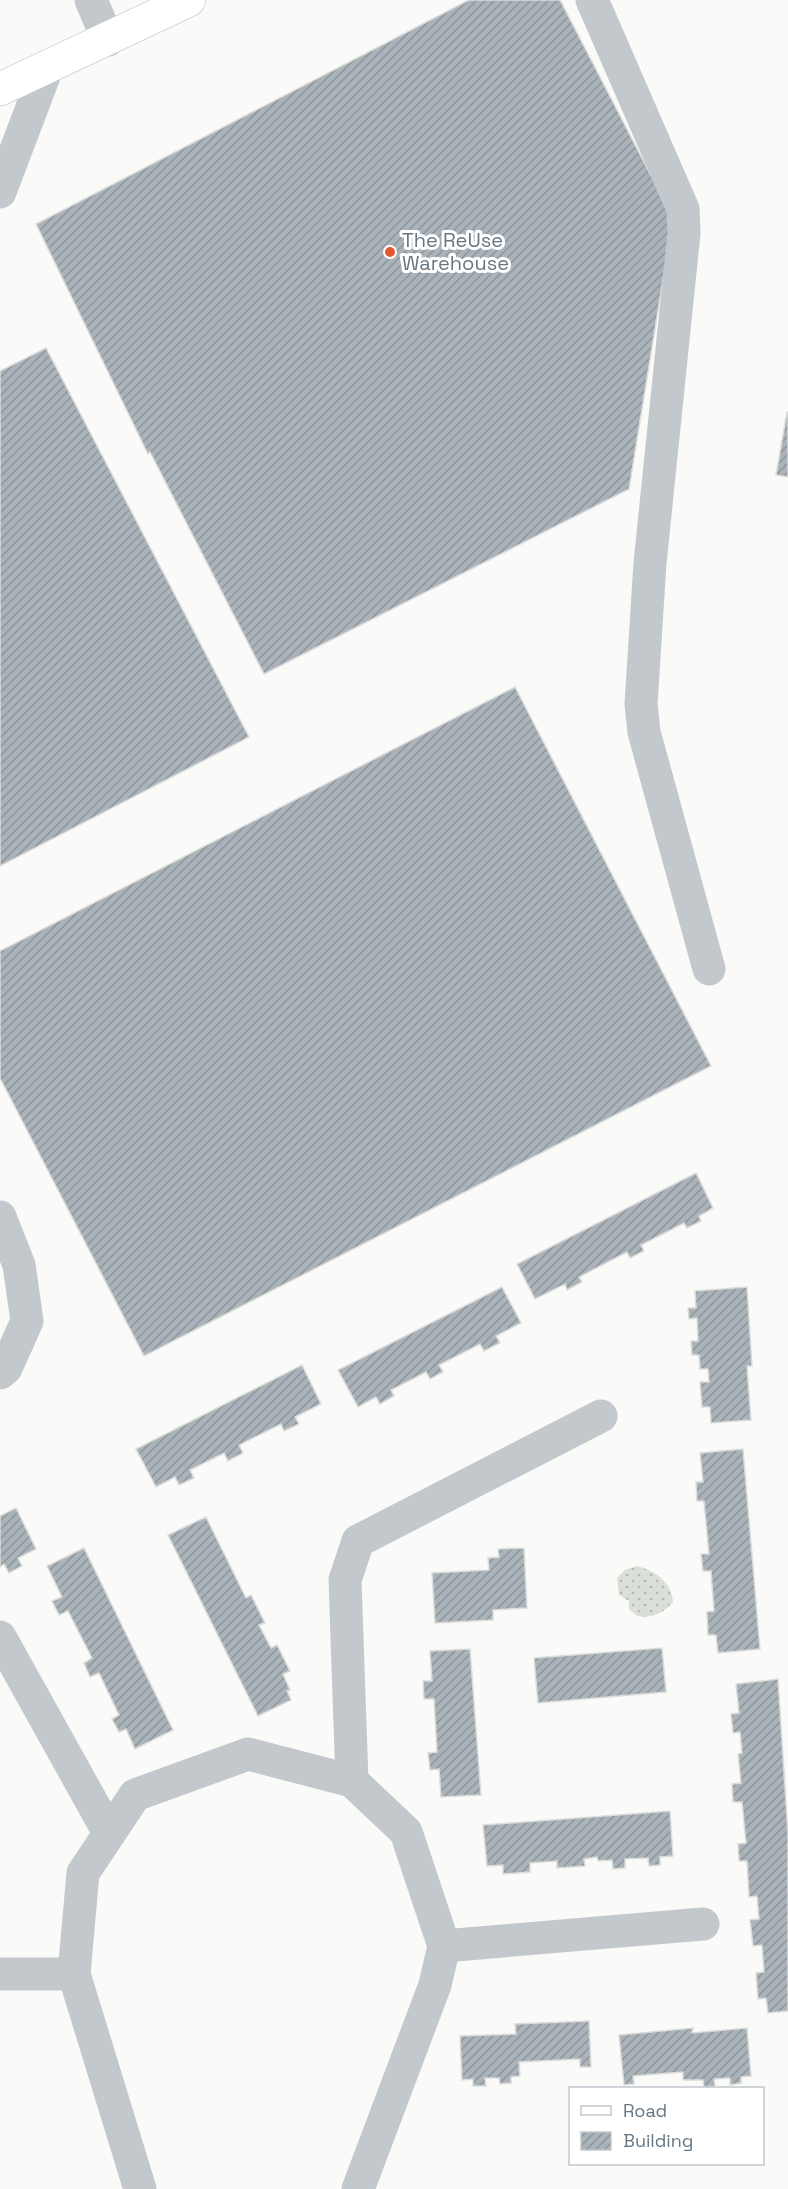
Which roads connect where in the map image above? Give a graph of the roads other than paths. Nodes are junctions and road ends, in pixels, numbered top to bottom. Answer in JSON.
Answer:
{"nodes":[{"id":1,"x":92,"y":0,"type":"edge"},
{"id":2,"x":189,"y":0,"type":"edge"},
{"id":3,"x":592,"y":0,"type":"edge"},
{"id":4,"x":108,"y":40,"type":"junction"},
{"id":5,"x":47,"y":68,"type":"junction"},
{"id":6,"x":0,"y":89,"type":"edge"},
{"id":7,"x":0,"y":192,"type":"edge"},
{"id":8,"x":709,"y":969,"type":"dead end"},
{"id":9,"x":0,"y":1217,"type":"edge"},
{"id":10,"x":0,"y":1373,"type":"edge"},
{"id":11,"x":601,"y":1416,"type":"dead end"},
{"id":12,"x":0,"y":1637,"type":"edge"},
{"id":13,"x":352,"y":1781,"type":"junction"},
{"id":14,"x":109,"y":1833,"type":"junction"},
{"id":15,"x":703,"y":1924,"type":"dead end"},
{"id":16,"x":444,"y":1946,"type":"junction"},
{"id":17,"x":0,"y":1974,"type":"edge"},
{"id":18,"x":74,"y":1974,"type":"junction"},
{"id":19,"x":140,"y":2189,"type":"edge"},
{"id":20,"x":358,"y":2189,"type":"edge"}],
"edges":[{"from":1,"to":4,"type":"street"},
{"from":2,"to":4,"type":"main road"},
{"from":3,"to":8,"type":"street"},
{"from":4,"to":5,"type":"main road"},
{"from":5,"to":6,"type":"main road"},
{"from":5,"to":7,"type":"street"},
{"from":9,"to":10,"type":"street"},
{"from":11,"to":13,"type":"street"},
{"from":12,"to":14,"type":"street"},
{"from":13,"to":14,"type":"street"},
{"from":13,"to":16,"type":"street"},
{"from":14,"to":18,"type":"street"},
{"from":15,"to":16,"type":"street"},
{"from":16,"to":20,"type":"street"},
{"from":17,"to":18,"type":"street"},
{"from":18,"to":19,"type":"street"}]}
